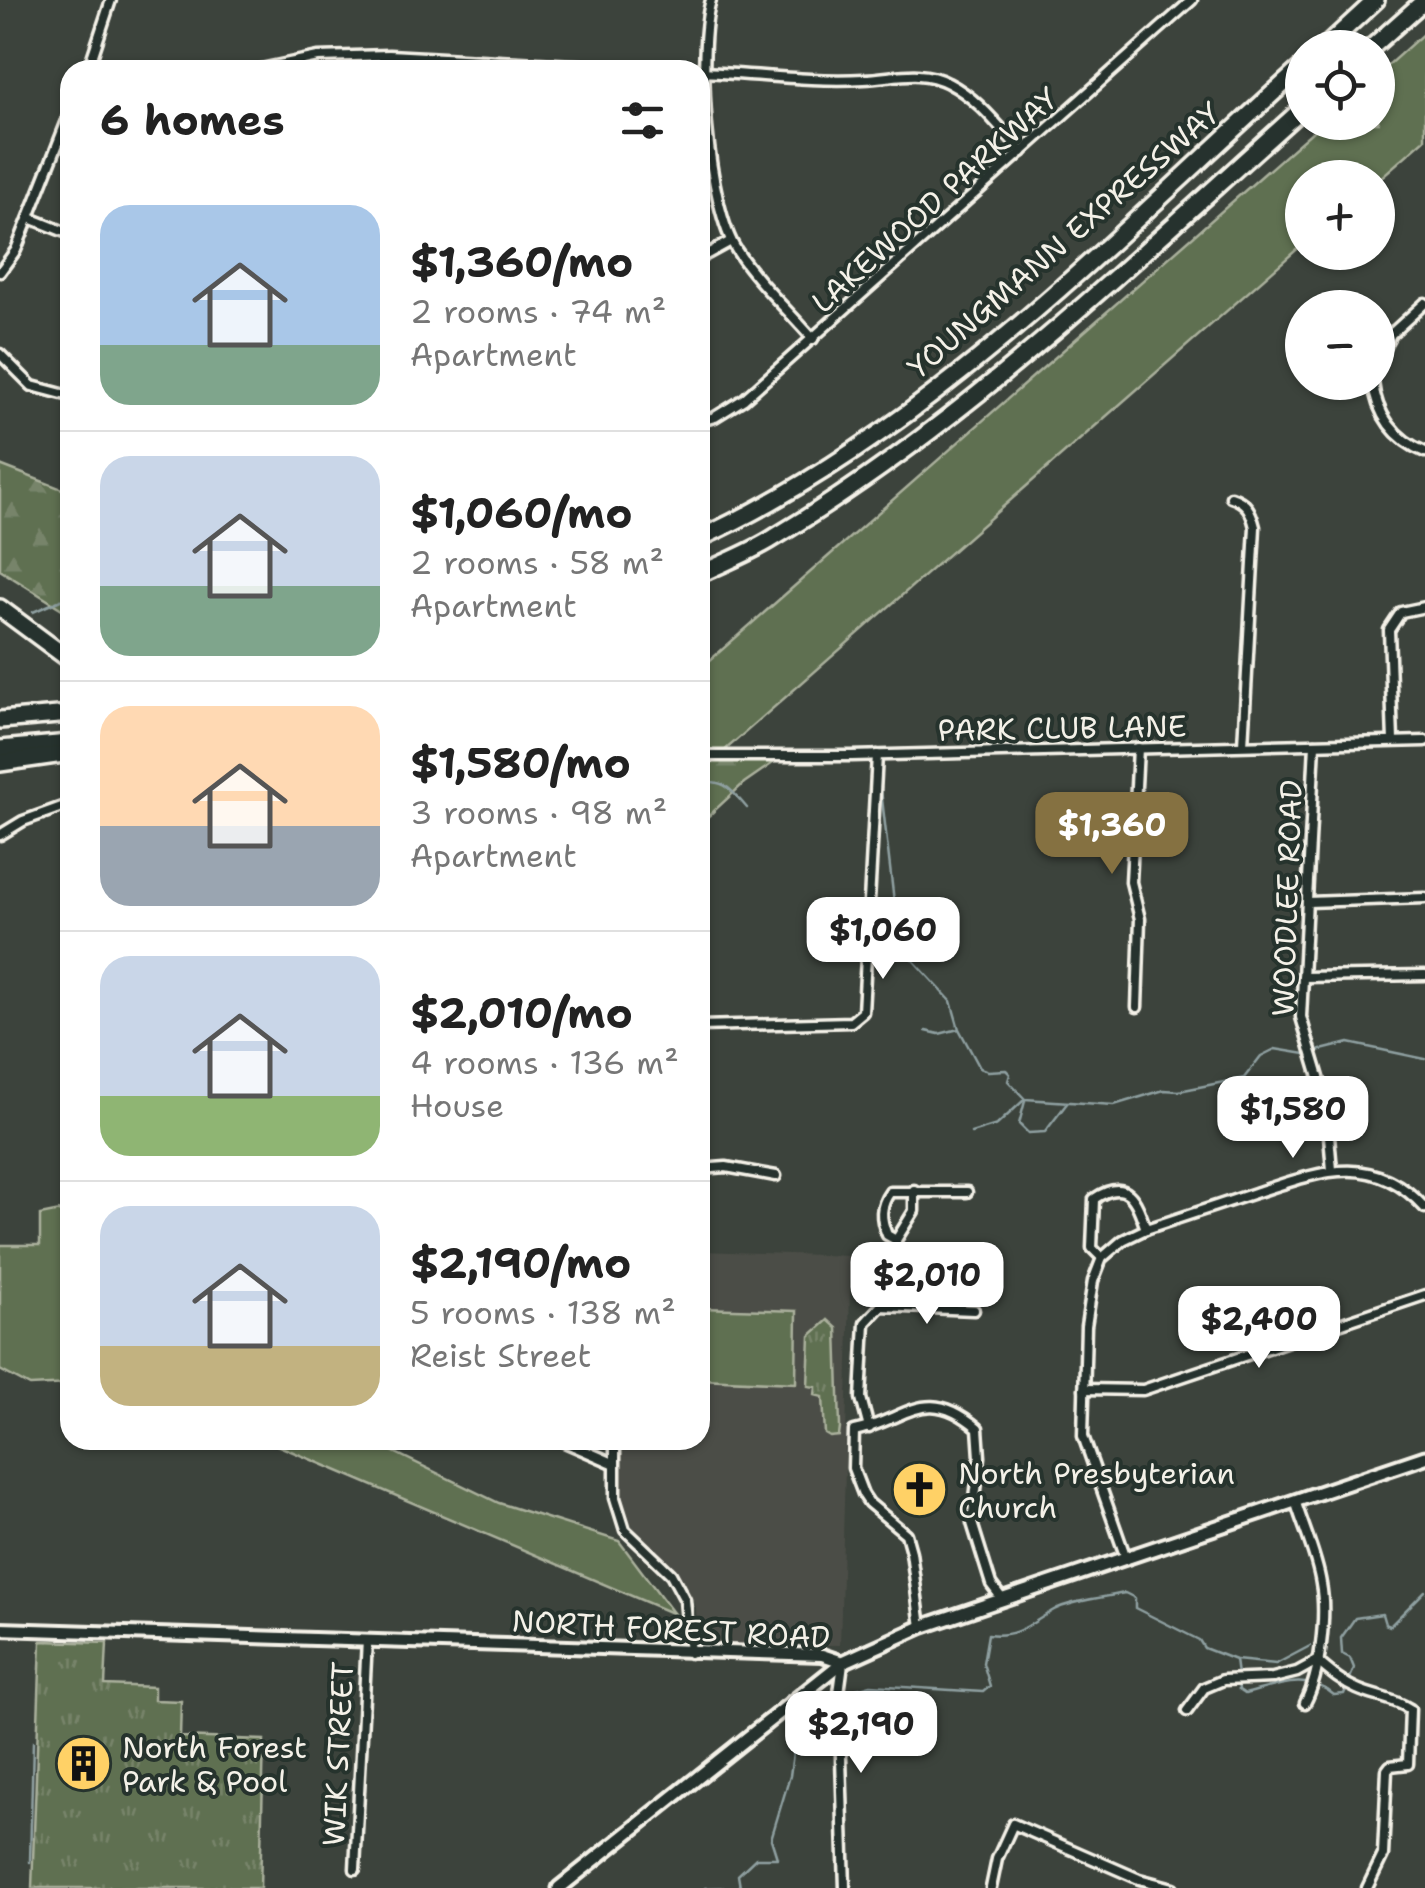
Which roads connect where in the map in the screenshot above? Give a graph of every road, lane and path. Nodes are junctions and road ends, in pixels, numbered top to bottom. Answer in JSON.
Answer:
{"nodes":[{"id":1,"x":111,"y":0,"type":"edge"},
{"id":2,"x":711,"y":0,"type":"edge"},
{"id":3,"x":1192,"y":0,"type":"edge"},
{"id":4,"x":1376,"y":0,"type":"edge"},
{"id":5,"x":1424,"y":0,"type":"edge"},
{"id":6,"x":1344,"y":30,"type":"edge"},
{"id":7,"x":1391,"y":30,"type":"edge"},
{"id":8,"x":91,"y":60,"type":"edge"},
{"id":9,"x":295,"y":60,"type":"edge"},
{"id":10,"x":469,"y":60,"type":"edge"},
{"id":11,"x":703,"y":60,"type":"edge"},
{"id":12,"x":710,"y":72,"type":"edge"},
{"id":13,"x":1285,"y":81,"type":"edge"},
{"id":14,"x":1285,"y":124,"type":"edge"},
{"id":15,"x":60,"y":139,"type":"edge"},
{"id":16,"x":710,"y":140,"type":"edge"},
{"id":17,"x":1022,"y":152,"type":"junction"},
{"id":18,"x":30,"y":218,"type":"junction"},
{"id":19,"x":60,"y":230,"type":"edge"},
{"id":20,"x":731,"y":241,"type":"junction"},
{"id":21,"x":710,"y":253,"type":"edge"},
{"id":22,"x":0,"y":272,"type":"edge"},
{"id":23,"x":1425,"y":303,"type":"edge"},
{"id":24,"x":1395,"y":330,"type":"edge"},
{"id":25,"x":812,"y":339,"type":"junction"},
{"id":26,"x":0,"y":354,"type":"edge"},
{"id":27,"x":60,"y":394,"type":"edge"},
{"id":28,"x":1378,"y":400,"type":"edge"},
{"id":29,"x":710,"y":418,"type":"edge"},
{"id":30,"x":1425,"y":452,"type":"edge"},
{"id":31,"x":1231,"y":497,"type":"dead end"},
{"id":32,"x":710,"y":533,"type":"edge"},
{"id":33,"x":710,"y":569,"type":"edge"},
{"id":34,"x":1425,"y":607,"type":"edge"},
{"id":35,"x":0,"y":608,"type":"edge"},
{"id":36,"x":60,"y":653,"type":"edge"},
{"id":37,"x":60,"y":715,"type":"edge"},
{"id":38,"x":0,"y":720,"type":"edge"},
{"id":39,"x":1425,"y":740,"type":"edge"},
{"id":40,"x":1394,"y":742,"type":"junction"},
{"id":41,"x":60,"y":744,"type":"edge"},
{"id":42,"x":1314,"y":744,"type":"junction"},
{"id":43,"x":1243,"y":746,"type":"junction"},
{"id":44,"x":1138,"y":748,"type":"junction"},
{"id":45,"x":0,"y":749,"type":"edge"},
{"id":46,"x":60,"y":754,"type":"edge"},
{"id":47,"x":877,"y":755,"type":"junction"},
{"id":48,"x":710,"y":756,"type":"edge"},
{"id":49,"x":0,"y":763,"type":"edge"},
{"id":50,"x":60,"y":808,"type":"edge"},
{"id":51,"x":0,"y":835,"type":"edge"},
{"id":52,"x":1425,"y":898,"type":"edge"},
{"id":53,"x":1308,"y":902,"type":"junction"},
{"id":54,"x":1425,"y":975,"type":"edge"},
{"id":55,"x":1304,"y":978,"type":"junction"},
{"id":56,"x":1136,"y":1007,"type":"dead end"},
{"id":57,"x":710,"y":1026,"type":"edge"},
{"id":58,"x":710,"y":1168,"type":"edge"},
{"id":59,"x":1332,"y":1170,"type":"junction"},
{"id":60,"x":776,"y":1176,"type":"dead end"},
{"id":61,"x":914,"y":1190,"type":"junction"},
{"id":62,"x":967,"y":1192,"type":"dead end"},
{"id":63,"x":1425,"y":1208,"type":"edge"},
{"id":64,"x":1146,"y":1229,"type":"junction"},
{"id":65,"x":896,"y":1240,"type":"junction"},
{"id":66,"x":1102,"y":1258,"type":"junction"},
{"id":67,"x":1425,"y":1295,"type":"edge"},
{"id":68,"x":881,"y":1306,"type":"junction"},
{"id":69,"x":974,"y":1310,"type":"dead end"},
{"id":70,"x":1084,"y":1389,"type":"junction"},
{"id":71,"x":870,"y":1428,"type":"junction"},
{"id":72,"x":585,"y":1450,"type":"edge"},
{"id":73,"x":614,"y":1450,"type":"edge"},
{"id":74,"x":1425,"y":1457,"type":"edge"},
{"id":75,"x":614,"y":1462,"type":"junction"},
{"id":76,"x":1295,"y":1500,"type":"junction"},
{"id":77,"x":1126,"y":1558,"type":"junction"},
{"id":78,"x":1003,"y":1600,"type":"junction"},
{"id":79,"x":921,"y":1627,"type":"junction"},
{"id":80,"x":0,"y":1628,"type":"edge"},
{"id":81,"x":367,"y":1640,"type":"junction"},
{"id":82,"x":690,"y":1653,"type":"junction"},
{"id":83,"x":1318,"y":1661,"type":"junction"},
{"id":84,"x":843,"y":1662,"type":"junction"},
{"id":85,"x":1305,"y":1703,"type":"dead end"},
{"id":86,"x":1187,"y":1711,"type":"dead end"},
{"id":87,"x":355,"y":1869,"type":"dead end"},
{"id":88,"x":1140,"y":1879,"type":"junction"},
{"id":89,"x":559,"y":1888,"type":"edge"},
{"id":90,"x":845,"y":1888,"type":"edge"},
{"id":91,"x":991,"y":1888,"type":"edge"},
{"id":92,"x":1146,"y":1888,"type":"edge"},
{"id":93,"x":1173,"y":1888,"type":"edge"},
{"id":94,"x":1367,"y":1888,"type":"edge"}],
"edges":[{"from":1,"to":8,"type":"street"},
{"from":2,"to":11,"type":"street"},
{"from":3,"to":17,"type":"street","name":"LAKEWOOD PARKWAY"},
{"from":4,"to":6,"type":"highway"},
{"from":5,"to":7,"type":"highway"},
{"from":9,"to":10,"type":"street"},
{"from":12,"to":17,"type":"street"},
{"from":13,"to":32,"type":"highway","name":"YOUNGMANN EXPRESSWAY"},
{"from":14,"to":33,"type":"highway","name":"YOUNGMANN EXPRESSWAY"},
{"from":15,"to":18,"type":"street"},
{"from":16,"to":20,"type":"street"},
{"from":17,"to":25,"type":"street","name":"LAKEWOOD PARKWAY"},
{"from":18,"to":19,"type":"street"},
{"from":18,"to":22,"type":"street"},
{"from":20,"to":21,"type":"street"},
{"from":20,"to":25,"type":"street"},
{"from":23,"to":24,"type":"street"},
{"from":25,"to":29,"type":"street","name":"LAKEWOOD PARKWAY"},
{"from":26,"to":27,"type":"street"},
{"from":28,"to":30,"type":"street"},
{"from":31,"to":43,"type":"street"},
{"from":34,"to":40,"type":"street"},
{"from":35,"to":36,"type":"highway"},
{"from":37,"to":38,"type":"highway"},
{"from":39,"to":40,"type":"street","name":"PARK CLUB LANE"},
{"from":40,"to":42,"type":"street","name":"PARK CLUB LANE"},
{"from":41,"to":45,"type":"highway"},
{"from":42,"to":43,"type":"street","name":"PARK CLUB LANE"},
{"from":42,"to":53,"type":"street","name":"WOODLEE ROAD"},
{"from":43,"to":44,"type":"street","name":"PARK CLUB LANE"},
{"from":44,"to":47,"type":"street","name":"PARK CLUB LANE"},
{"from":44,"to":56,"type":"street"},
{"from":46,"to":49,"type":"highway"},
{"from":47,"to":48,"type":"street","name":"PARK CLUB LANE"},
{"from":47,"to":57,"type":"street"},
{"from":50,"to":51,"type":"street"},
{"from":52,"to":53,"type":"street"},
{"from":53,"to":55,"type":"street","name":"WOODLEE ROAD"},
{"from":54,"to":55,"type":"street"},
{"from":55,"to":59,"type":"street","name":"WOODLEE ROAD"},
{"from":58,"to":60,"type":"street"},
{"from":59,"to":63,"type":"street"},
{"from":59,"to":64,"type":"street"},
{"from":61,"to":62,"type":"street"},
{"from":61,"to":65,"type":"street"},
{"from":61,"to":65,"type":"street"},
{"from":64,"to":66,"type":"street"},
{"from":64,"to":66,"type":"street"},
{"from":65,"to":68,"type":"street"},
{"from":66,"to":70,"type":"street"},
{"from":67,"to":70,"type":"street"},
{"from":68,"to":69,"type":"street"},
{"from":68,"to":71,"type":"street"},
{"from":70,"to":77,"type":"street"},
{"from":71,"to":78,"type":"street"},
{"from":71,"to":79,"type":"street"},
{"from":72,"to":75,"type":"street"},
{"from":73,"to":75,"type":"street"},
{"from":74,"to":76,"type":"main road","name":"NORTH FOREST ROAD"},
{"from":75,"to":82,"type":"street"},
{"from":76,"to":77,"type":"main road","name":"NORTH FOREST ROAD"},
{"from":76,"to":83,"type":"street"},
{"from":77,"to":78,"type":"main road","name":"NORTH FOREST ROAD"},
{"from":78,"to":79,"type":"main road","name":"NORTH FOREST ROAD"},
{"from":79,"to":84,"type":"main road","name":"NORTH FOREST ROAD"},
{"from":80,"to":81,"type":"street","name":"NORTH FOREST ROAD"},
{"from":81,"to":82,"type":"street","name":"NORTH FOREST ROAD"},
{"from":81,"to":87,"type":"street","name":"WIK STREET"},
{"from":82,"to":84,"type":"street","name":"NORTH FOREST ROAD"},
{"from":83,"to":85,"type":"street"},
{"from":83,"to":86,"type":"street"},
{"from":83,"to":94,"type":"street"},
{"from":84,"to":89,"type":"main road"},
{"from":84,"to":90,"type":"street"},
{"from":88,"to":91,"type":"street"},
{"from":88,"to":92,"type":"street"},
{"from":88,"to":93,"type":"street"}]}
